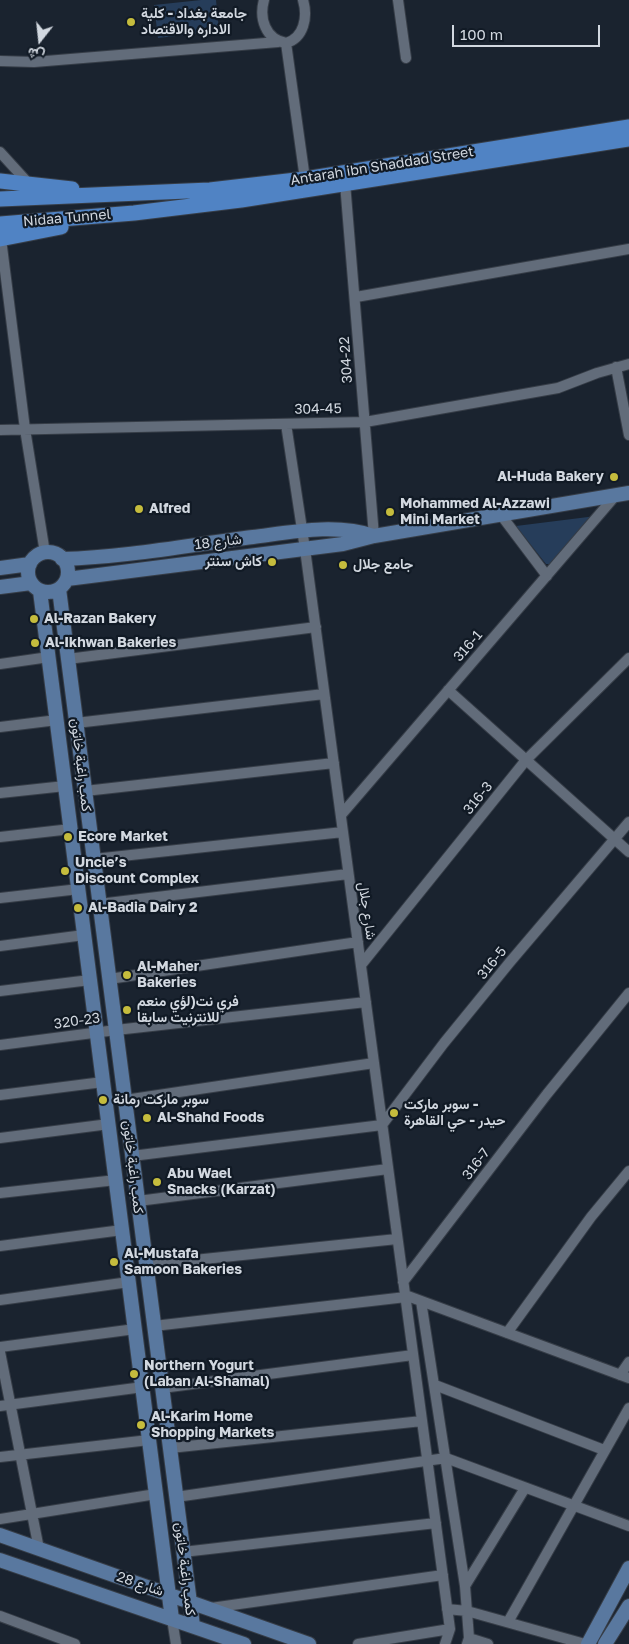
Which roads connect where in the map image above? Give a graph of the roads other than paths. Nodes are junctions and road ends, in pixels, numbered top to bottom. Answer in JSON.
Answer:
{"nodes":[{"id":1,"x":264,"y":0,"type":"edge"},
{"id":2,"x":303,"y":0,"type":"edge"},
{"id":3,"x":398,"y":0,"type":"edge"},
{"id":4,"x":282,"y":42,"type":"junction"},
{"id":5,"x":406,"y":58,"type":"dead end"},
{"id":6,"x":0,"y":61,"type":"edge"},
{"id":7,"x":629,"y":127,"type":"edge"},
{"id":8,"x":629,"y":138,"type":"edge"},
{"id":9,"x":0,"y":152,"type":"edge"},
{"id":10,"x":305,"y":179,"type":"junction"},
{"id":11,"x":0,"y":181,"type":"edge"},
{"id":12,"x":346,"y":183,"type":"junction"},
{"id":13,"x":30,"y":185,"type":"junction"},
{"id":14,"x":133,"y":195,"type":"junction"},
{"id":15,"x":0,"y":199,"type":"edge"},
{"id":16,"x":134,"y":213,"type":"junction"},
{"id":17,"x":0,"y":224,"type":"edge"},
{"id":18,"x":0,"y":239,"type":"edge"},
{"id":19,"x":629,"y":249,"type":"edge"},
{"id":20,"x":356,"y":297,"type":"junction"},
{"id":21,"x":629,"y":364,"type":"edge"},
{"id":22,"x":616,"y":367,"type":"junction"},
{"id":23,"x":365,"y":422,"type":"junction"},
{"id":24,"x":286,"y":424,"type":"junction"},
{"id":25,"x":25,"y":429,"type":"junction"},
{"id":26,"x":0,"y":430,"type":"edge"},
{"id":27,"x":629,"y":435,"type":"edge"},
{"id":28,"x":623,"y":494,"type":"edge"},
{"id":29,"x":501,"y":515,"type":"junction"},
{"id":30,"x":302,"y":532,"type":"junction"},
{"id":31,"x":374,"y":536,"type":"junction"},
{"id":32,"x":305,"y":549,"type":"junction"},
{"id":33,"x":45,"y":553,"type":"junction"},
{"id":34,"x":62,"y":558,"type":"junction"},
{"id":35,"x":30,"y":564,"type":"junction"},
{"id":36,"x":0,"y":568,"type":"edge"},
{"id":37,"x":547,"y":576,"type":"junction"},
{"id":38,"x":63,"y":584,"type":"junction"},
{"id":39,"x":0,"y":587,"type":"edge"},
{"id":40,"x":36,"y":587,"type":"junction"},
{"id":41,"x":316,"y":627,"type":"junction"},
{"id":42,"x":49,"y":657,"type":"junction"},
{"id":43,"x":629,"y":658,"type":"edge"},
{"id":44,"x":68,"y":659,"type":"junction"},
{"id":45,"x":0,"y":664,"type":"edge"},
{"id":46,"x":448,"y":690,"type":"junction"},
{"id":47,"x":324,"y":694,"type":"junction"},
{"id":48,"x":57,"y":720,"type":"junction"},
{"id":49,"x":76,"y":723,"type":"junction"},
{"id":50,"x":0,"y":727,"type":"edge"},
{"id":51,"x":526,"y":760,"type":"junction"},
{"id":52,"x":334,"y":763,"type":"junction"},
{"id":53,"x":65,"y":786,"type":"junction"},
{"id":54,"x":85,"y":791,"type":"junction"},
{"id":55,"x":0,"y":793,"type":"edge"},
{"id":56,"x":341,"y":816,"type":"junction"},
{"id":57,"x":629,"y":822,"type":"edge"},
{"id":58,"x":71,"y":829,"type":"junction"},
{"id":59,"x":343,"y":832,"type":"junction"},
{"id":60,"x":0,"y":838,"type":"edge"},
{"id":61,"x":614,"y":838,"type":"junction"},
{"id":62,"x":629,"y":852,"type":"edge"},
{"id":63,"x":94,"y":859,"type":"junction"},
{"id":64,"x":348,"y":874,"type":"junction"},
{"id":65,"x":79,"y":889,"type":"junction"},
{"id":66,"x":0,"y":898,"type":"edge"},
{"id":67,"x":99,"y":904,"type":"junction"},
{"id":68,"x":84,"y":935,"type":"junction"},
{"id":69,"x":358,"y":942,"type":"junction"},
{"id":70,"x":0,"y":946,"type":"edge"},
{"id":71,"x":361,"y":965,"type":"junction"},
{"id":72,"x":109,"y":979,"type":"junction"},
{"id":73,"x":90,"y":980,"type":"junction"},
{"id":74,"x":0,"y":991,"type":"edge"},
{"id":75,"x":629,"y":993,"type":"edge"},
{"id":76,"x":366,"y":1002,"type":"junction"},
{"id":77,"x":116,"y":1030,"type":"junction"},
{"id":78,"x":97,"y":1032,"type":"junction"},
{"id":79,"x":0,"y":1046,"type":"edge"},
{"id":80,"x":374,"y":1062,"type":"junction"},
{"id":81,"x":103,"y":1082,"type":"junction"},
{"id":82,"x":0,"y":1095,"type":"edge"},
{"id":83,"x":125,"y":1100,"type":"junction"},
{"id":84,"x":109,"y":1124,"type":"junction"},
{"id":85,"x":382,"y":1125,"type":"junction"},
{"id":86,"x":0,"y":1138,"type":"edge"},
{"id":87,"x":132,"y":1156,"type":"junction"},
{"id":88,"x":388,"y":1169,"type":"junction"},
{"id":89,"x":629,"y":1172,"type":"edge"},
{"id":90,"x":116,"y":1180,"type":"junction"},
{"id":91,"x":0,"y":1194,"type":"edge"},
{"id":92,"x":138,"y":1201,"type":"junction"},
{"id":93,"x":122,"y":1230,"type":"junction"},
{"id":94,"x":397,"y":1239,"type":"junction"},
{"id":95,"x":0,"y":1246,"type":"edge"},
{"id":96,"x":146,"y":1265,"type":"junction"},
{"id":97,"x":129,"y":1282,"type":"junction"},
{"id":98,"x":403,"y":1282,"type":"junction"},
{"id":99,"x":405,"y":1296,"type":"junction"},
{"id":100,"x":0,"y":1300,"type":"edge"},
{"id":101,"x":421,"y":1301,"type":"junction"},
{"id":102,"x":154,"y":1326,"type":"junction"},
{"id":103,"x":135,"y":1329,"type":"junction"},
{"id":104,"x":507,"y":1333,"type":"junction"},
{"id":105,"x":0,"y":1347,"type":"edge"},
{"id":106,"x":0,"y":1352,"type":"edge"},
{"id":107,"x":413,"y":1355,"type":"junction"},
{"id":108,"x":629,"y":1362,"type":"edge"},
{"id":109,"x":625,"y":1377,"type":"edge"},
{"id":110,"x":435,"y":1385,"type":"junction"},
{"id":111,"x":142,"y":1387,"type":"junction"},
{"id":112,"x":162,"y":1388,"type":"junction"},
{"id":113,"x":5,"y":1405,"type":"edge"},
{"id":114,"x":629,"y":1408,"type":"edge"},
{"id":115,"x":422,"y":1421,"type":"junction"},
{"id":116,"x":149,"y":1440,"type":"junction"},
{"id":117,"x":170,"y":1448,"type":"junction"},
{"id":118,"x":604,"y":1450,"type":"junction"},
{"id":119,"x":20,"y":1455,"type":"junction"},
{"id":120,"x":0,"y":1457,"type":"edge"},
{"id":121,"x":446,"y":1458,"type":"junction"},
{"id":122,"x":427,"y":1461,"type":"junction"},
{"id":123,"x":525,"y":1488,"type":"junction"},
{"id":124,"x":156,"y":1494,"type":"junction"},
{"id":125,"x":176,"y":1496,"type":"junction"},
{"id":126,"x":573,"y":1506,"type":"junction"},
{"id":127,"x":32,"y":1514,"type":"junction"},
{"id":128,"x":0,"y":1519,"type":"edge"},
{"id":129,"x":436,"y":1523,"type":"junction"},
{"id":130,"x":629,"y":1526,"type":"edge"},
{"id":131,"x":0,"y":1535,"type":"edge"},
{"id":132,"x":39,"y":1549,"type":"junction"},
{"id":133,"x":183,"y":1552,"type":"junction"},
{"id":134,"x":0,"y":1560,"type":"edge"},
{"id":135,"x":629,"y":1568,"type":"edge"},
{"id":136,"x":443,"y":1575,"type":"junction"},
{"id":137,"x":465,"y":1586,"type":"junction"},
{"id":138,"x":169,"y":1595,"type":"junction"},
{"id":139,"x":190,"y":1602,"type":"junction"},
{"id":140,"x":629,"y":1606,"type":"edge"},
{"id":141,"x":208,"y":1608,"type":"junction"},
{"id":142,"x":447,"y":1609,"type":"junction"},
{"id":143,"x":467,"y":1611,"type":"junction"},
{"id":144,"x":0,"y":1616,"type":"edge"},
{"id":145,"x":172,"y":1619,"type":"junction"},
{"id":146,"x":508,"y":1622,"type":"junction"},
{"id":147,"x":193,"y":1626,"type":"junction"},
{"id":148,"x":624,"y":1626,"type":"edge"},
{"id":149,"x":450,"y":1629,"type":"junction"},
{"id":150,"x":468,"y":1641,"type":"edge"},
{"id":151,"x":75,"y":1644,"type":"edge"},
{"id":152,"x":176,"y":1644,"type":"edge"},
{"id":153,"x":244,"y":1644,"type":"edge"},
{"id":154,"x":308,"y":1644,"type":"edge"},
{"id":155,"x":358,"y":1644,"type":"edge"},
{"id":156,"x":445,"y":1644,"type":"edge"},
{"id":157,"x":488,"y":1644,"type":"edge"},
{"id":158,"x":587,"y":1644,"type":"edge"},
{"id":159,"x":606,"y":1644,"type":"edge"}],
"edges":[{"from":1,"to":4,"type":"street"},
{"from":2,"to":4,"type":"street"},
{"from":3,"to":5,"type":"street"},
{"from":4,"to":6,"type":"street"},
{"from":4,"to":10,"type":"street"},
{"from":7,"to":10,"type":"main road","name":"Antarah ibn Shaddad Street"},
{"from":8,"to":12,"type":"main road","name":"Antarah ibn Shaddad Street"},
{"from":9,"to":13,"type":"street"},
{"from":10,"to":14,"type":"main road","name":"Antarah ibn Shaddad Street"},
{"from":11,"to":13,"type":"main road"},
{"from":12,"to":16,"type":"main road","name":"Antarah ibn Shaddad Street"},
{"from":12,"to":20,"type":"street","name":"304-22"},
{"from":13,"to":14,"type":"main road"},
{"from":14,"to":15,"type":"main road","name":"Nidaa Tunnel"},
{"from":16,"to":17,"type":"main road","name":"Nidaa Tunnel"},
{"from":16,"to":18,"type":"main road"},
{"from":18,"to":25,"type":"street"},
{"from":19,"to":20,"type":"street"},
{"from":20,"to":23,"type":"street","name":"304-22"},
{"from":21,"to":22,"type":"street","name":"304-45"},
{"from":22,"to":23,"type":"street","name":"304-45"},
{"from":22,"to":27,"type":"street"},
{"from":23,"to":24,"type":"street","name":"304-45"},
{"from":23,"to":31,"type":"street","name":"304-22"},
{"from":24,"to":25,"type":"street","name":"304-45"},
{"from":24,"to":30,"type":"street","name":"شارع جلال"},
{"from":25,"to":26,"type":"street","name":"304-45"},
{"from":25,"to":33,"type":"street"},
{"from":28,"to":29,"type":"street","name":"شارع 18"},
{"from":28,"to":37,"type":"street","name":"316-1"},
{"from":29,"to":31,"type":"street","name":"شارع 18"},
{"from":29,"to":37,"type":"street"},
{"from":30,"to":31,"type":"street","name":"شارع 18"},
{"from":30,"to":32,"type":"street","name":"شارع جلال"},
{"from":30,"to":34,"type":"street","name":"شارع 18"},
{"from":31,"to":32,"type":"street","name":"شارع 18"},
{"from":32,"to":38,"type":"street","name":"شارع 18"},
{"from":32,"to":41,"type":"street","name":"شارع جلال"},
{"from":33,"to":34,"type":"street"},
{"from":33,"to":35,"type":"street"},
{"from":34,"to":38,"type":"street"},
{"from":35,"to":36,"type":"street"},
{"from":35,"to":40,"type":"street"},
{"from":37,"to":46,"type":"street","name":"316-1"},
{"from":38,"to":40,"type":"street"},
{"from":38,"to":44,"type":"street","name":"كمب راغبة خاتون"},
{"from":39,"to":40,"type":"street"},
{"from":40,"to":42,"type":"street","name":"كمب راغبة خاتون"},
{"from":41,"to":44,"type":"street"},
{"from":41,"to":47,"type":"street","name":"شارع جلال"},
{"from":42,"to":45,"type":"street"},
{"from":42,"to":48,"type":"street","name":"كمب راغبة خاتون"},
{"from":43,"to":51,"type":"street","name":"316-3"},
{"from":44,"to":49,"type":"street","name":"كمب راغبة خاتون"},
{"from":46,"to":51,"type":"street"},
{"from":46,"to":56,"type":"street","name":"316-1"},
{"from":47,"to":49,"type":"street"},
{"from":47,"to":52,"type":"street","name":"شارع جلال"},
{"from":48,"to":50,"type":"street"},
{"from":48,"to":53,"type":"street","name":"كمب راغبة خاتون"},
{"from":49,"to":54,"type":"street","name":"كمب راغبة خاتون"},
{"from":51,"to":61,"type":"street"},
{"from":51,"to":71,"type":"street","name":"316-3"},
{"from":52,"to":54,"type":"street"},
{"from":52,"to":56,"type":"street","name":"شارع جلال"},
{"from":53,"to":55,"type":"street"},
{"from":53,"to":58,"type":"street","name":"كمب راغبة خاتون"},
{"from":54,"to":63,"type":"street","name":"كمب راغبة خاتون"},
{"from":56,"to":59,"type":"street","name":"شارع جلال"},
{"from":57,"to":61,"type":"street","name":"316-5"},
{"from":58,"to":60,"type":"street"},
{"from":58,"to":65,"type":"street","name":"كمب راغبة خاتون"},
{"from":59,"to":63,"type":"street"},
{"from":59,"to":64,"type":"street","name":"شارع جلال"},
{"from":61,"to":62,"type":"street"},
{"from":61,"to":85,"type":"street","name":"316-5"},
{"from":63,"to":67,"type":"street","name":"كمب راغبة خاتون"},
{"from":64,"to":67,"type":"street"},
{"from":64,"to":69,"type":"street","name":"شارع جلال"},
{"from":65,"to":66,"type":"street"},
{"from":65,"to":68,"type":"street","name":"كمب راغبة خاتون"},
{"from":67,"to":72,"type":"street","name":"كمب راغبة خاتون"},
{"from":68,"to":70,"type":"street"},
{"from":68,"to":73,"type":"street","name":"كمب راغبة خاتون"},
{"from":69,"to":71,"type":"street","name":"شارع جلال"},
{"from":69,"to":72,"type":"street"},
{"from":71,"to":76,"type":"street","name":"شارع جلال"},
{"from":72,"to":77,"type":"street","name":"كمب راغبة خاتون"},
{"from":73,"to":74,"type":"street"},
{"from":73,"to":78,"type":"street","name":"كمب راغبة خاتون"},
{"from":75,"to":98,"type":"street","name":"316-7"},
{"from":76,"to":77,"type":"street","name":"320-23"},
{"from":76,"to":80,"type":"street","name":"شارع جلال"},
{"from":77,"to":78,"type":"street","name":"320-23"},
{"from":77,"to":83,"type":"street","name":"كمب راغبة خاتون"},
{"from":78,"to":79,"type":"street","name":"320-23"},
{"from":78,"to":81,"type":"street","name":"كمب راغبة خاتون"},
{"from":80,"to":83,"type":"street"},
{"from":80,"to":85,"type":"street","name":"شارع جلال"},
{"from":81,"to":82,"type":"street"},
{"from":81,"to":84,"type":"street","name":"كمب راغبة خاتون"},
{"from":83,"to":87,"type":"street","name":"كمب راغبة خاتون"},
{"from":84,"to":86,"type":"street"},
{"from":84,"to":90,"type":"street","name":"كمب راغبة خاتون"},
{"from":85,"to":87,"type":"street"},
{"from":85,"to":88,"type":"street","name":"شارع جلال"},
{"from":87,"to":92,"type":"street","name":"كمب راغبة خاتون"},
{"from":88,"to":92,"type":"street"},
{"from":88,"to":94,"type":"street","name":"شارع جلال"},
{"from":89,"to":104,"type":"street"},
{"from":90,"to":91,"type":"street"},
{"from":90,"to":93,"type":"street","name":"كمب راغبة خاتون"},
{"from":92,"to":96,"type":"street","name":"كمب راغبة خاتون"},
{"from":93,"to":95,"type":"street"},
{"from":93,"to":97,"type":"street","name":"كمب راغبة خاتون"},
{"from":94,"to":96,"type":"street"},
{"from":94,"to":98,"type":"street","name":"شارع جلال"},
{"from":96,"to":102,"type":"street","name":"كمب راغبة خاتون"},
{"from":97,"to":100,"type":"street"},
{"from":97,"to":103,"type":"street","name":"كمب راغبة خاتون"},
{"from":98,"to":99,"type":"street","name":"شارع جلال"},
{"from":99,"to":101,"type":"street"},
{"from":99,"to":102,"type":"street"},
{"from":99,"to":107,"type":"street","name":"شارع جلال"},
{"from":101,"to":104,"type":"street"},
{"from":101,"to":110,"type":"street"},
{"from":102,"to":112,"type":"street","name":"كمب راغبة خاتون"},
{"from":103,"to":105,"type":"street"},
{"from":103,"to":111,"type":"street","name":"كمب راغبة خاتون"},
{"from":104,"to":109,"type":"street"},
{"from":106,"to":113,"type":"street"},
{"from":107,"to":112,"type":"street"},
{"from":107,"to":115,"type":"street","name":"شارع جلال"},
{"from":108,"to":109,"type":"street"},
{"from":110,"to":118,"type":"street"},
{"from":110,"to":121,"type":"street"},
{"from":111,"to":113,"type":"street"},
{"from":111,"to":116,"type":"street","name":"كمب راغبة خاتون"},
{"from":112,"to":117,"type":"street","name":"كمب راغبة خاتون"},
{"from":113,"to":119,"type":"street"},
{"from":114,"to":118,"type":"street"},
{"from":115,"to":117,"type":"street"},
{"from":115,"to":122,"type":"street","name":"شارع جلال"},
{"from":116,"to":119,"type":"street"},
{"from":116,"to":124,"type":"street","name":"كمب راغبة خاتون"},
{"from":117,"to":125,"type":"street","name":"كمب راغبة خاتون"},
{"from":118,"to":126,"type":"street"},
{"from":119,"to":120,"type":"street"},
{"from":119,"to":127,"type":"street"},
{"from":121,"to":122,"type":"street"},
{"from":121,"to":123,"type":"street"},
{"from":121,"to":137,"type":"street"},
{"from":122,"to":125,"type":"street"},
{"from":122,"to":129,"type":"street","name":"شارع جلال"},
{"from":123,"to":126,"type":"street"},
{"from":123,"to":137,"type":"street"},
{"from":124,"to":127,"type":"street"},
{"from":124,"to":138,"type":"street","name":"كمب راغبة خاتون"},
{"from":125,"to":133,"type":"street","name":"كمب راغبة خاتون"},
{"from":126,"to":130,"type":"street"},
{"from":126,"to":146,"type":"street"},
{"from":127,"to":128,"type":"street"},
{"from":127,"to":132,"type":"street"},
{"from":129,"to":133,"type":"street"},
{"from":129,"to":136,"type":"street","name":"شارع جلال"},
{"from":131,"to":132,"type":"street","name":"شارع 28"},
{"from":132,"to":138,"type":"street","name":"شارع 28"},
{"from":133,"to":139,"type":"street","name":"كمب راغبة خاتون"},
{"from":134,"to":145,"type":"street","name":"شارع 28"},
{"from":135,"to":158,"type":"street"},
{"from":136,"to":141,"type":"street"},
{"from":136,"to":142,"type":"street","name":"شارع جلال"},
{"from":137,"to":143,"type":"street"},
{"from":138,"to":139,"type":"street","name":"شارع 28"},
{"from":138,"to":145,"type":"street","name":"كمب راغبة خاتون"},
{"from":139,"to":141,"type":"street","name":"شارع 28"},
{"from":139,"to":147,"type":"street","name":"كمب راغبة خاتون"},
{"from":140,"to":148,"type":"street"},
{"from":141,"to":154,"type":"street","name":"شارع 28"},
{"from":142,"to":143,"type":"street"},
{"from":142,"to":149,"type":"street","name":"شارع جلال"},
{"from":143,"to":146,"type":"street"},
{"from":143,"to":150,"type":"street"},
{"from":144,"to":151,"type":"street"},
{"from":145,"to":147,"type":"street","name":"شارع 28"},
{"from":145,"to":152,"type":"street"},
{"from":146,"to":158,"type":"street"},
{"from":147,"to":153,"type":"street","name":"شارع 28"},
{"from":148,"to":159,"type":"street"},
{"from":149,"to":155,"type":"street"},
{"from":149,"to":156,"type":"street"},
{"from":150,"to":157,"type":"street"}]}
